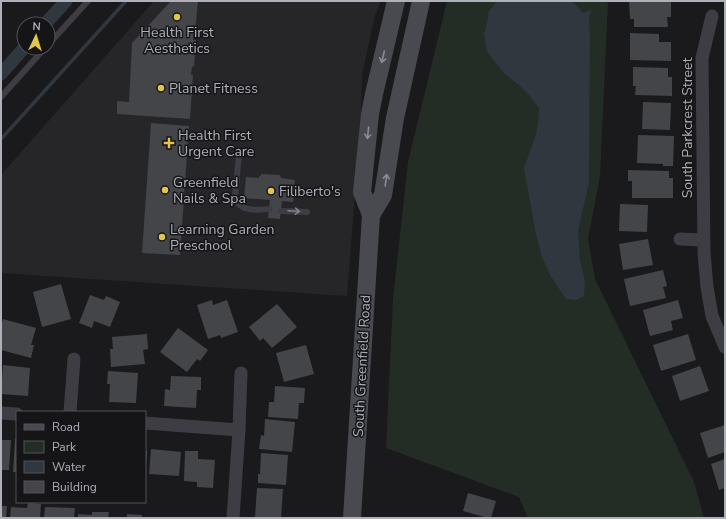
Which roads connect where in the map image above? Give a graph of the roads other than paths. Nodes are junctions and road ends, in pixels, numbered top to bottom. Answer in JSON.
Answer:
{"nodes":[{"id":1,"x":88,"y":1,"type":"edge"},
{"id":2,"x":396,"y":1,"type":"edge"},
{"id":3,"x":421,"y":1,"type":"edge"},
{"id":4,"x":712,"y":16,"type":"dead end"},
{"id":5,"x":56,"y":36,"type":"edge"},
{"id":6,"x":39,"y":56,"type":"edge"},
{"id":7,"x":1,"y":97,"type":"edge"},
{"id":8,"x":239,"y":155,"type":"dead end"},
{"id":9,"x":269,"y":209,"type":"dead end"},
{"id":10,"x":281,"y":211,"type":"dead end"},
{"id":11,"x":306,"y":212,"type":"dead end"},
{"id":12,"x":371,"y":215,"type":"junction"},
{"id":13,"x":680,"y":239,"type":"dead end"},
{"id":14,"x":703,"y":240,"type":"junction"},
{"id":15,"x":725,"y":347,"type":"edge"},
{"id":16,"x":74,"y":359,"type":"dead end"},
{"id":17,"x":241,"y":373,"type":"dead end"},
{"id":18,"x":70,"y":411,"type":"edge"},
{"id":19,"x":1,"y":413,"type":"edge"},
{"id":20,"x":16,"y":414,"type":"edge"},
{"id":21,"x":146,"y":423,"type":"edge"},
{"id":22,"x":239,"y":430,"type":"junction"},
{"id":23,"x":233,"y":518,"type":"edge"},
{"id":24,"x":352,"y":518,"type":"edge"}],
"edges":[{"from":1,"to":5,"type":"lane"},
{"from":2,"to":12,"type":"main road","name":"South Greenfield Road","one_way":true},
{"from":12,"to":3,"type":"main road","name":"South Greenfield Road","one_way":true},
{"from":4,"to":14,"type":"street","name":"South Parkcrest Street"},
{"from":6,"to":7,"type":"lane"},
{"from":8,"to":9,"type":"lane"},
{"from":10,"to":11,"type":"lane","one_way":true},
{"from":12,"to":24,"type":"main road","name":"South Greenfield Road"},
{"from":13,"to":14,"type":"street"},
{"from":14,"to":15,"type":"street","name":"South Parkcrest Street"},
{"from":16,"to":18,"type":"street"},
{"from":17,"to":22,"type":"street"},
{"from":19,"to":20,"type":"street"},
{"from":21,"to":22,"type":"street"},
{"from":22,"to":23,"type":"street"}]}
